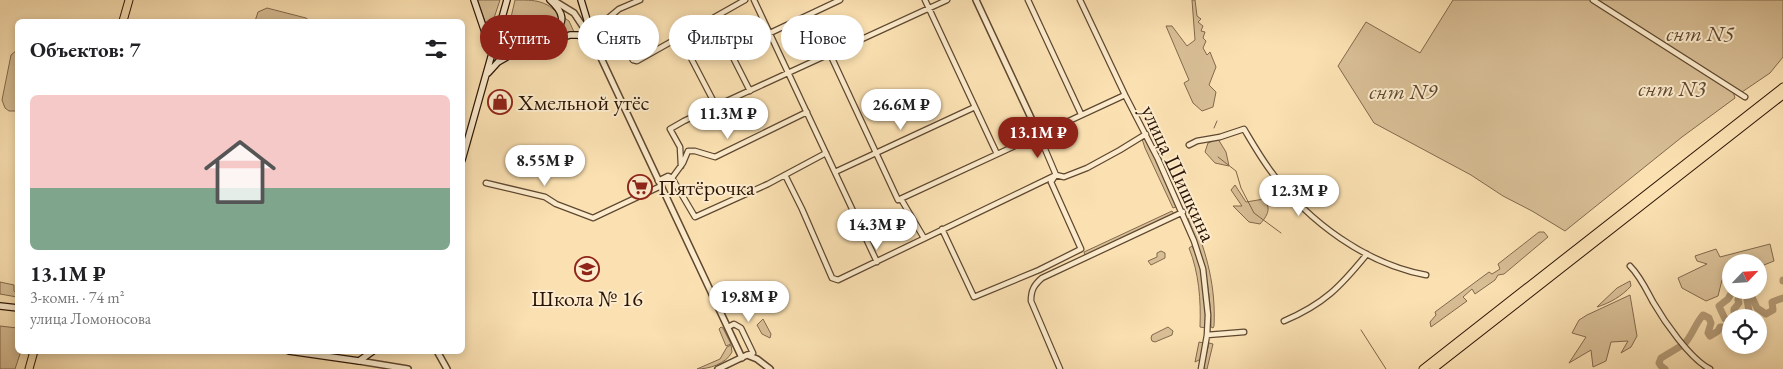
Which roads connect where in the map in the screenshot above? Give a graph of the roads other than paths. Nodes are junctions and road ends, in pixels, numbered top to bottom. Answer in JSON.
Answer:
{"nodes":[{"id":1,"x":129,"y":0,"type":"edge"},
{"id":2,"x":474,"y":0,"type":"edge"},
{"id":3,"x":507,"y":0,"type":"edge"},
{"id":4,"x":552,"y":0,"type":"edge"},
{"id":5,"x":581,"y":0,"type":"edge"},
{"id":6,"x":640,"y":0,"type":"edge"},
{"id":7,"x":745,"y":0,"type":"edge"},
{"id":8,"x":754,"y":0,"type":"edge"},
{"id":9,"x":840,"y":0,"type":"edge"},
{"id":10,"x":925,"y":0,"type":"edge"},
{"id":11,"x":948,"y":0,"type":"edge"},
{"id":12,"x":976,"y":0,"type":"edge"},
{"id":13,"x":1028,"y":0,"type":"edge"},
{"id":14,"x":1080,"y":0,"type":"edge"},
{"id":15,"x":1593,"y":0,"type":"edge"},
{"id":16,"x":930,"y":9,"type":"junction"},
{"id":17,"x":503,"y":15,"type":"edge"},
{"id":18,"x":560,"y":15,"type":"edge"},
{"id":19,"x":588,"y":15,"type":"edge"},
{"id":20,"x":612,"y":15,"type":"edge"},
{"id":21,"x":719,"y":15,"type":"edge"},
{"id":22,"x":761,"y":15,"type":"edge"},
{"id":23,"x":480,"y":17,"type":"edge"},
{"id":24,"x":124,"y":19,"type":"edge"},
{"id":25,"x":578,"y":19,"type":"edge"},
{"id":26,"x":771,"y":33,"type":"edge"},
{"id":27,"x":578,"y":35,"type":"edge"},
{"id":28,"x":771,"y":35,"type":"edge"},
{"id":29,"x":864,"y":39,"type":"edge"},
{"id":30,"x":490,"y":60,"type":"edge"},
{"id":31,"x":602,"y":60,"type":"edge"},
{"id":32,"x":692,"y":60,"type":"edge"},
{"id":33,"x":735,"y":60,"type":"edge"},
{"id":34,"x":817,"y":60,"type":"edge"},
{"id":35,"x":833,"y":60,"type":"edge"},
{"id":36,"x":788,"y":73,"type":"junction"},
{"id":37,"x":486,"y":75,"type":"junction"},
{"id":38,"x":1783,"y":88,"type":"edge"},
{"id":39,"x":750,"y":91,"type":"junction"},
{"id":40,"x":1124,"y":95,"type":"junction"},
{"id":41,"x":1783,"y":95,"type":"edge"},
{"id":42,"x":1745,"y":97,"type":"dead end"},
{"id":43,"x":716,"y":106,"type":"junction"},
{"id":44,"x":975,"y":107,"type":"junction"},
{"id":45,"x":807,"y":112,"type":"junction"},
{"id":46,"x":1081,"y":114,"type":"junction"},
{"id":47,"x":1146,"y":134,"type":"junction"},
{"id":48,"x":1039,"y":136,"type":"junction"},
{"id":49,"x":1189,"y":144,"type":"dead end"},
{"id":50,"x":465,"y":151,"type":"edge"},
{"id":51,"x":876,"y":153,"type":"junction"},
{"id":52,"x":826,"y":154,"type":"junction"},
{"id":53,"x":997,"y":154,"type":"junction"},
{"id":54,"x":681,"y":166,"type":"junction"},
{"id":55,"x":835,"y":172,"type":"junction"},
{"id":56,"x":785,"y":175,"type":"junction"},
{"id":57,"x":1056,"y":175,"type":"junction"},
{"id":58,"x":672,"y":178,"type":"junction"},
{"id":59,"x":660,"y":183,"type":"junction"},
{"id":60,"x":486,"y":184,"type":"dead end"},
{"id":61,"x":900,"y":200,"type":"junction"},
{"id":62,"x":1183,"y":212,"type":"junction"},
{"id":63,"x":942,"y":229,"type":"junction"},
{"id":64,"x":924,"y":238,"type":"junction"},
{"id":65,"x":1366,"y":254,"type":"junction"},
{"id":66,"x":877,"y":262,"type":"junction"},
{"id":67,"x":1630,"y":266,"type":"dead end"},
{"id":68,"x":1426,"y":275,"type":"dead end"},
{"id":69,"x":0,"y":306,"type":"edge"},
{"id":70,"x":15,"y":308,"type":"edge"},
{"id":71,"x":1284,"y":321,"type":"dead end"},
{"id":72,"x":728,"y":327,"type":"junction"},
{"id":73,"x":1244,"y":332,"type":"dead end"},
{"id":74,"x":1207,"y":335,"type":"junction"},
{"id":75,"x":33,"y":354,"type":"edge"},
{"id":76,"x":310,"y":354,"type":"edge"},
{"id":77,"x":369,"y":354,"type":"edge"},
{"id":78,"x":438,"y":354,"type":"edge"},
{"id":79,"x":747,"y":355,"type":"junction"},
{"id":80,"x":359,"y":361,"type":"junction"},
{"id":81,"x":29,"y":369,"type":"edge"},
{"id":82,"x":408,"y":369,"type":"edge"},
{"id":83,"x":446,"y":369,"type":"edge"},
{"id":84,"x":718,"y":369,"type":"edge"},
{"id":85,"x":770,"y":369,"type":"edge"},
{"id":86,"x":1060,"y":369,"type":"edge"},
{"id":87,"x":1201,"y":369,"type":"edge"},
{"id":88,"x":1422,"y":369,"type":"edge"},
{"id":89,"x":1433,"y":369,"type":"edge"},
{"id":90,"x":1710,"y":369,"type":"edge"}],
"edges":[{"from":1,"to":24,"type":"main road"},
{"from":2,"to":23,"type":"main road"},
{"from":3,"to":17,"type":"main road"},
{"from":4,"to":18,"type":"main road"},
{"from":4,"to":25,"type":"street"},
{"from":5,"to":19,"type":"main road"},
{"from":6,"to":20,"type":"street"},
{"from":7,"to":21,"type":"street"},
{"from":8,"to":22,"type":"street"},
{"from":9,"to":26,"type":"street"},
{"from":10,"to":16,"type":"street"},
{"from":11,"to":16,"type":"street"},
{"from":12,"to":48,"type":"street"},
{"from":13,"to":46,"type":"street"},
{"from":14,"to":40,"type":"street","name":"улица Шишкина"},
{"from":15,"to":42,"type":"street"},
{"from":16,"to":29,"type":"street"},
{"from":16,"to":44,"type":"street"},
{"from":27,"to":37,"type":"main road"},
{"from":28,"to":36,"type":"street"},
{"from":30,"to":37,"type":"main road"},
{"from":31,"to":59,"type":"street"},
{"from":32,"to":43,"type":"street"},
{"from":33,"to":39,"type":"street"},
{"from":34,"to":36,"type":"street"},
{"from":35,"to":51,"type":"street"},
{"from":36,"to":39,"type":"street"},
{"from":36,"to":45,"type":"street"},
{"from":37,"to":50,"type":"main road"},
{"from":38,"to":88,"type":"main road"},
{"from":39,"to":43,"type":"street"},
{"from":40,"to":46,"type":"street"},
{"from":40,"to":47,"type":"street","name":"улица Шишкина"},
{"from":41,"to":89,"type":"main road"},
{"from":43,"to":54,"type":"street"},
{"from":44,"to":51,"type":"street"},
{"from":44,"to":53,"type":"street"},
{"from":45,"to":52,"type":"street"},
{"from":45,"to":54,"type":"street"},
{"from":46,"to":48,"type":"street"},
{"from":47,"to":57,"type":"street"},
{"from":47,"to":62,"type":"street","name":"улица Шишкина"},
{"from":48,"to":53,"type":"street"},
{"from":48,"to":57,"type":"street"},
{"from":49,"to":65,"type":"street"},
{"from":51,"to":55,"type":"street"},
{"from":51,"to":61,"type":"street"},
{"from":52,"to":55,"type":"street"},
{"from":52,"to":56,"type":"street"},
{"from":53,"to":61,"type":"street"},
{"from":54,"to":58,"type":"street"},
{"from":55,"to":66,"type":"street"},
{"from":56,"to":58,"type":"street"},
{"from":56,"to":66,"type":"street"},
{"from":57,"to":63,"type":"street"},
{"from":57,"to":63,"type":"street"},
{"from":58,"to":59,"type":"street"},
{"from":59,"to":60,"type":"street"},
{"from":59,"to":72,"type":"street"},
{"from":61,"to":64,"type":"street"},
{"from":62,"to":74,"type":"street","name":"улица Шишкина"},
{"from":62,"to":86,"type":"street"},
{"from":63,"to":64,"type":"street"},
{"from":64,"to":66,"type":"street"},
{"from":65,"to":68,"type":"street"},
{"from":65,"to":71,"type":"street"},
{"from":67,"to":90,"type":"street"},
{"from":69,"to":70,"type":"main road"},
{"from":72,"to":79,"type":"street"},
{"from":72,"to":79,"type":"street"},
{"from":73,"to":74,"type":"street"},
{"from":74,"to":87,"type":"street","name":"улица Шишкина"},
{"from":75,"to":81,"type":"main road"},
{"from":76,"to":80,"type":"main road"},
{"from":77,"to":80,"type":"main road"},
{"from":78,"to":83,"type":"street"},
{"from":79,"to":84,"type":"street"},
{"from":79,"to":85,"type":"street"},
{"from":80,"to":82,"type":"street"}]}
